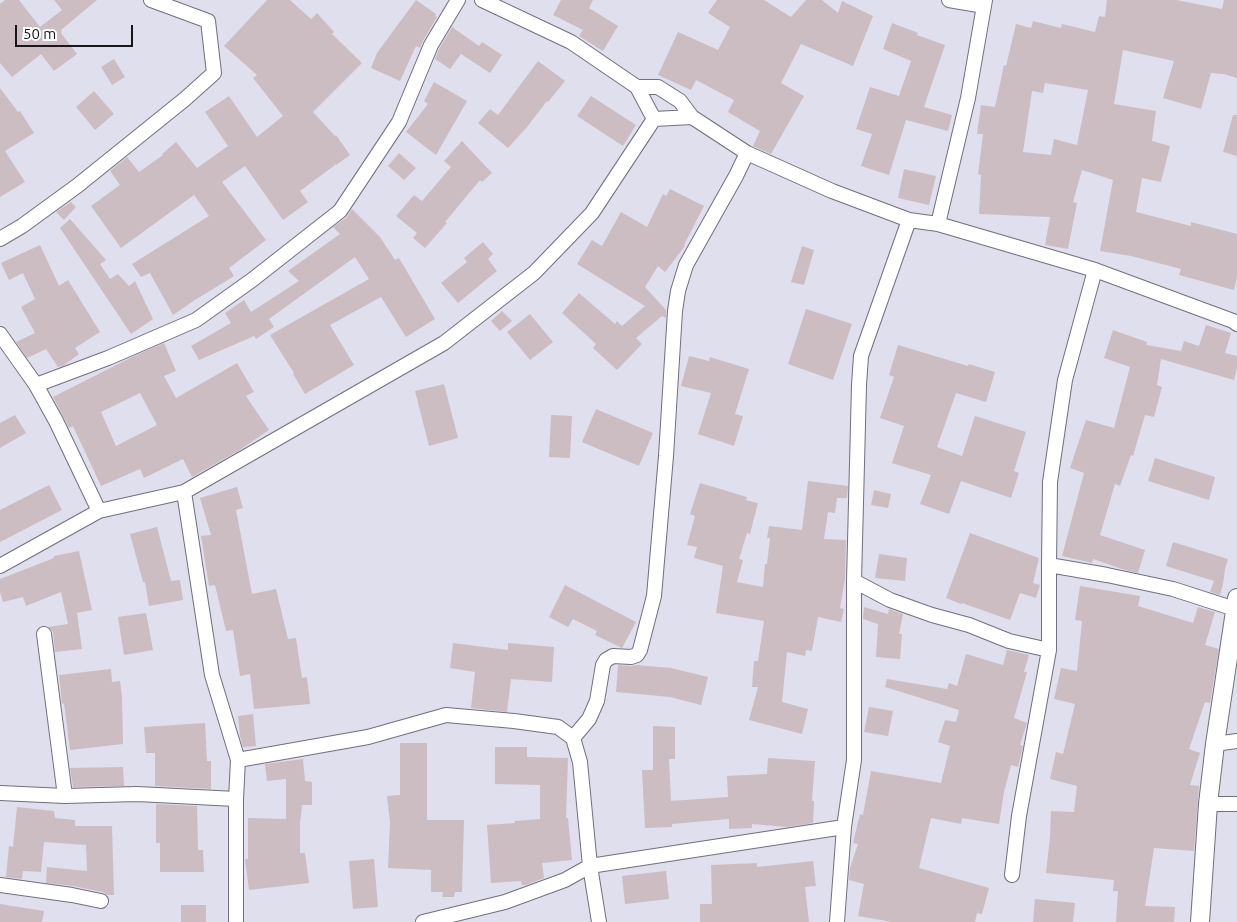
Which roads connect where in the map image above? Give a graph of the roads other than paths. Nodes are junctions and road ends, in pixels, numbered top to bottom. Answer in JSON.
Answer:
{"nodes":[{"id":1,"x":151,"y":0,"type":"edge"},
{"id":2,"x":458,"y":0,"type":"edge"},
{"id":3,"x":482,"y":0,"type":"edge"},
{"id":4,"x":949,"y":0,"type":"edge"},
{"id":5,"x":984,"y":3,"type":"edge"},
{"id":6,"x":638,"y":87,"type":"junction"},
{"id":7,"x":692,"y":117,"type":"junction"},
{"id":8,"x":654,"y":120,"type":"junction"},
{"id":9,"x":747,"y":153,"type":"junction"},
{"id":10,"x":909,"y":220,"type":"junction"},
{"id":11,"x":938,"y":224,"type":"junction"},
{"id":12,"x":0,"y":239,"type":"edge"},
{"id":13,"x":1095,"y":270,"type":"junction"},
{"id":14,"x":1237,"y":324,"type":"edge"},
{"id":15,"x":0,"y":334,"type":"edge"},
{"id":16,"x":36,"y":386,"type":"junction"},
{"id":17,"x":184,"y":492,"type":"junction"},
{"id":18,"x":99,"y":510,"type":"junction"},
{"id":19,"x":1048,"y":565,"type":"junction"},
{"id":20,"x":0,"y":566,"type":"edge"},
{"id":21,"x":854,"y":581,"type":"junction"},
{"id":22,"x":1236,"y":603,"type":"edge"},
{"id":23,"x":44,"y":634,"type":"dead end"},
{"id":24,"x":1050,"y":650,"type":"junction"},
{"id":25,"x":573,"y":738,"type":"junction"},
{"id":26,"x":1237,"y":741,"type":"edge"},
{"id":27,"x":1215,"y":744,"type":"junction"},
{"id":28,"x":238,"y":760,"type":"junction"},
{"id":29,"x":0,"y":793,"type":"edge"},
{"id":30,"x":65,"y":796,"type":"junction"},
{"id":31,"x":236,"y":799,"type":"junction"},
{"id":32,"x":1208,"y":804,"type":"junction"},
{"id":33,"x":1237,"y":804,"type":"edge"},
{"id":34,"x":844,"y":827,"type":"junction"},
{"id":35,"x":590,"y":866,"type":"junction"},
{"id":36,"x":1012,"y":875,"type":"dead end"},
{"id":37,"x":0,"y":885,"type":"edge"},
{"id":38,"x":101,"y":902,"type":"dead end"},
{"id":39,"x":236,"y":922,"type":"edge"},
{"id":40,"x":423,"y":922,"type":"edge"},
{"id":41,"x":599,"y":922,"type":"edge"},
{"id":42,"x":837,"y":922,"type":"edge"},
{"id":43,"x":1200,"y":922,"type":"edge"}],
"edges":[{"from":1,"to":12,"type":"street"},
{"from":2,"to":16,"type":"street"},
{"from":3,"to":6,"type":"street"},
{"from":4,"to":5,"type":"street"},
{"from":5,"to":11,"type":"street"},
{"from":6,"to":7,"type":"street"},
{"from":6,"to":8,"type":"street"},
{"from":7,"to":8,"type":"street"},
{"from":7,"to":9,"type":"street"},
{"from":8,"to":17,"type":"street"},
{"from":9,"to":10,"type":"street"},
{"from":9,"to":25,"type":"street"},
{"from":10,"to":11,"type":"street"},
{"from":10,"to":21,"type":"street"},
{"from":11,"to":13,"type":"street"},
{"from":13,"to":14,"type":"street"},
{"from":13,"to":19,"type":"street"},
{"from":15,"to":16,"type":"street"},
{"from":16,"to":18,"type":"street"},
{"from":17,"to":18,"type":"street"},
{"from":17,"to":28,"type":"street"},
{"from":18,"to":20,"type":"street"},
{"from":19,"to":22,"type":"street"},
{"from":19,"to":24,"type":"street"},
{"from":21,"to":24,"type":"street"},
{"from":21,"to":34,"type":"street"},
{"from":22,"to":27,"type":"street"},
{"from":23,"to":30,"type":"street"},
{"from":24,"to":36,"type":"street"},
{"from":25,"to":28,"type":"street"},
{"from":25,"to":35,"type":"street"},
{"from":26,"to":27,"type":"street"},
{"from":27,"to":32,"type":"street"},
{"from":28,"to":31,"type":"street"},
{"from":29,"to":30,"type":"street"},
{"from":30,"to":31,"type":"street"},
{"from":31,"to":39,"type":"street"},
{"from":32,"to":33,"type":"street"},
{"from":32,"to":43,"type":"street"},
{"from":34,"to":35,"type":"street"},
{"from":34,"to":42,"type":"street"},
{"from":35,"to":40,"type":"street"},
{"from":35,"to":41,"type":"street"},
{"from":37,"to":38,"type":"street"}]}
